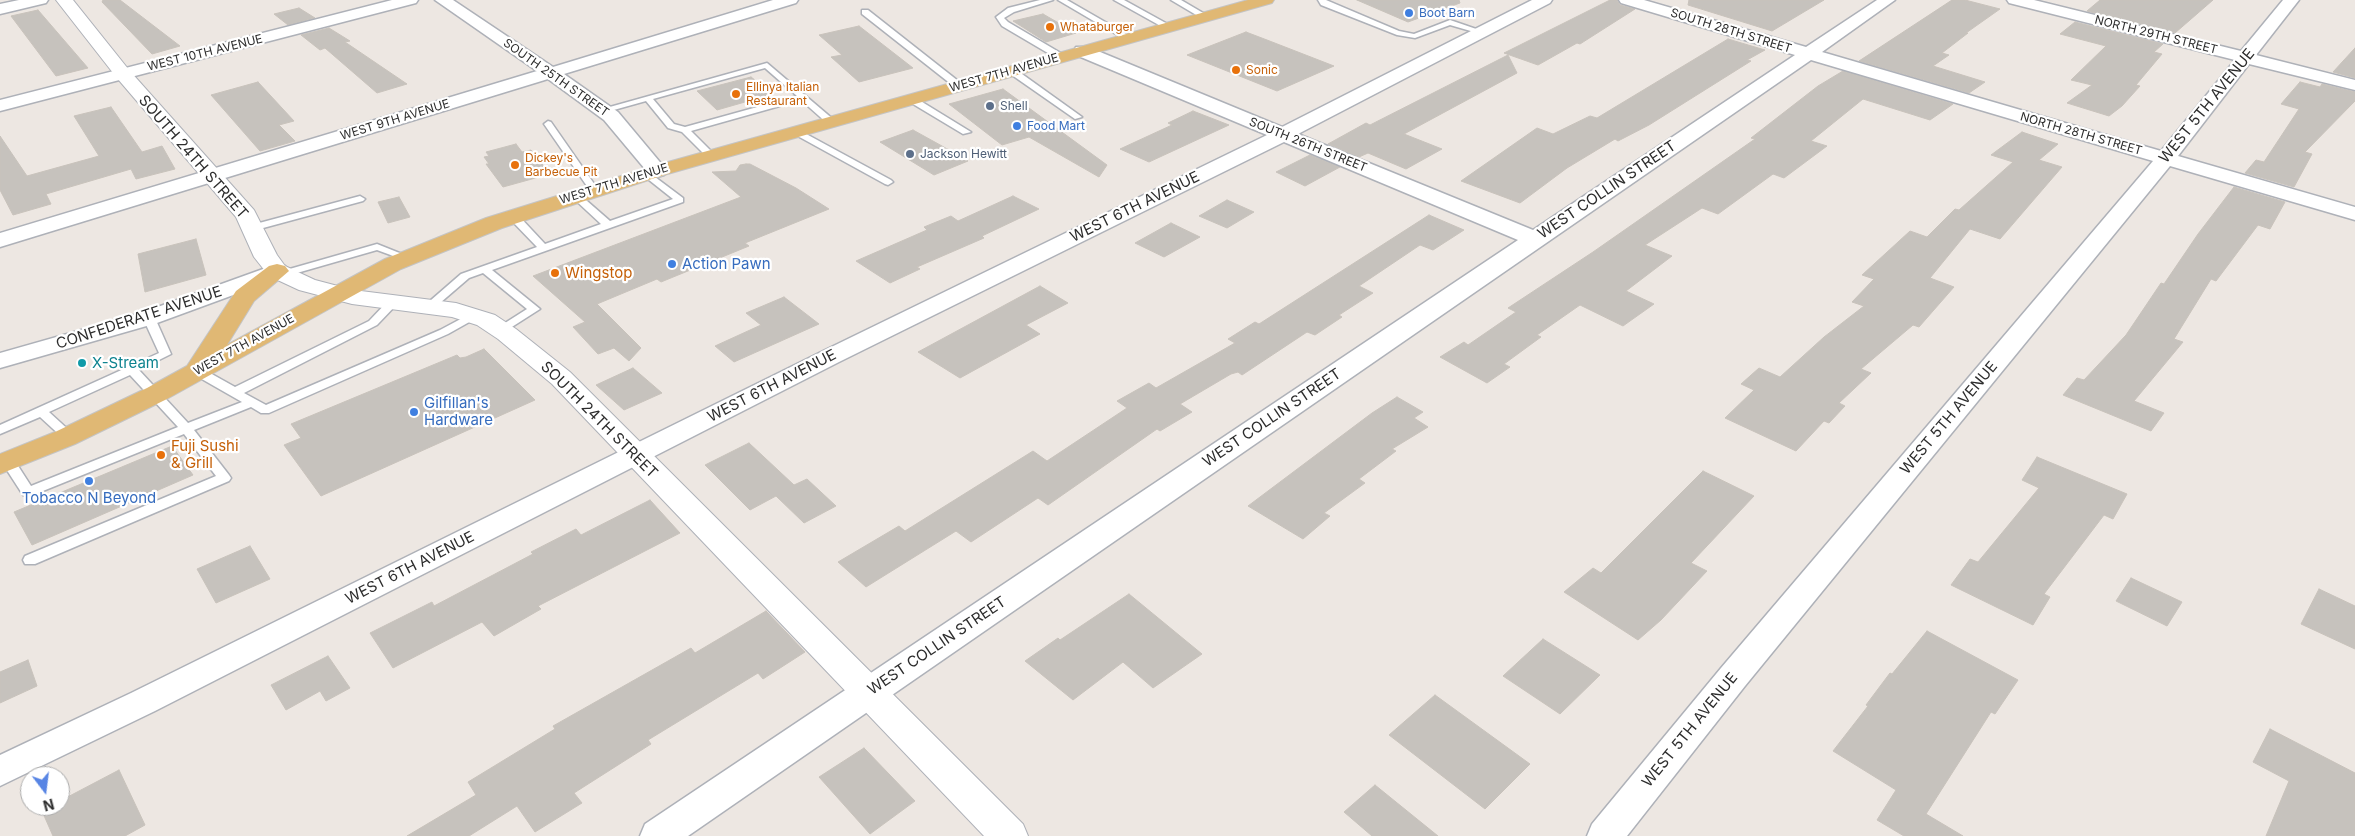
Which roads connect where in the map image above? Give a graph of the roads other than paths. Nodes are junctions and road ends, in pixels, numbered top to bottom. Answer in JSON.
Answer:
{"nodes":[{"id":1,"x":40,"y":0,"type":"edge"},
{"id":2,"x":64,"y":0,"type":"edge"},
{"id":3,"x":410,"y":0,"type":"edge"},
{"id":4,"x":443,"y":0,"type":"edge"},
{"id":5,"x":790,"y":0,"type":"edge"},
{"id":6,"x":1049,"y":0,"type":"edge"},
{"id":7,"x":1062,"y":0,"type":"edge"},
{"id":8,"x":1118,"y":0,"type":"edge"},
{"id":9,"x":1175,"y":0,"type":"edge"},
{"id":10,"x":1266,"y":0,"type":"edge"},
{"id":11,"x":1322,"y":0,"type":"edge"},
{"id":12,"x":1627,"y":0,"type":"edge"},
{"id":13,"x":1887,"y":0,"type":"edge"},
{"id":14,"x":2016,"y":0,"type":"edge"},
{"id":15,"x":2291,"y":0,"type":"edge"},
{"id":16,"x":1535,"y":1,"type":"edge"},
{"id":17,"x":0,"y":9,"type":"edge"},
{"id":18,"x":865,"y":12,"type":"dead end"},
{"id":19,"x":1206,"y":17,"type":"junction"},
{"id":20,"x":1169,"y":27,"type":"junction"},
{"id":21,"x":1481,"y":32,"type":"junction"},
{"id":22,"x":1129,"y":38,"type":"junction"},
{"id":23,"x":1082,"y":51,"type":"junction"},
{"id":24,"x":1807,"y":54,"type":"junction"},
{"id":25,"x":1061,"y":57,"type":"junction"},
{"id":26,"x":2246,"y":58,"type":"junction"},
{"id":27,"x":1012,"y":71,"type":"junction"},
{"id":28,"x":552,"y":73,"type":"junction"},
{"id":29,"x":123,"y":74,"type":"junction"},
{"id":30,"x":2355,"y":85,"type":"edge"},
{"id":31,"x":959,"y":86,"type":"junction"},
{"id":32,"x":803,"y":97,"type":"junction"},
{"id":33,"x":648,"y":98,"type":"junction"},
{"id":34,"x":910,"y":99,"type":"junction"},
{"id":35,"x":0,"y":106,"type":"edge"},
{"id":36,"x":604,"y":110,"type":"junction"},
{"id":37,"x":1078,"y":117,"type":"dead end"},
{"id":38,"x":831,"y":122,"type":"junction"},
{"id":39,"x":548,"y":124,"type":"dead end"},
{"id":40,"x":685,"y":130,"type":"junction"},
{"id":41,"x":797,"y":132,"type":"junction"},
{"id":42,"x":966,"y":132,"type":"dead end"},
{"id":43,"x":1282,"y":134,"type":"junction"},
{"id":44,"x":711,"y":156,"type":"junction"},
{"id":45,"x":2166,"y":158,"type":"junction"},
{"id":46,"x":652,"y":172,"type":"junction"},
{"id":47,"x":212,"y":176,"type":"junction"},
{"id":48,"x":888,"y":182,"type":"dead end"},
{"id":49,"x":585,"y":193,"type":"junction"},
{"id":50,"x":360,"y":199,"type":"dead end"},
{"id":51,"x":2355,"y":214,"type":"edge"},
{"id":52,"x":513,"y":216,"type":"junction"},
{"id":53,"x":609,"y":226,"type":"junction"},
{"id":54,"x":252,"y":228,"type":"junction"},
{"id":55,"x":1535,"y":239,"type":"junction"},
{"id":56,"x":0,"y":240,"type":"edge"},
{"id":57,"x":544,"y":249,"type":"junction"},
{"id":58,"x":407,"y":258,"type":"junction"},
{"id":59,"x":484,"y":270,"type":"junction"},
{"id":60,"x":280,"y":272,"type":"junction"},
{"id":61,"x":338,"y":293,"type":"junction"},
{"id":62,"x":392,"y":302,"type":"junction"},
{"id":63,"x":429,"y":307,"type":"junction"},
{"id":64,"x":474,"y":316,"type":"junction"},
{"id":65,"x":149,"y":318,"type":"junction"},
{"id":66,"x":500,"y":330,"type":"junction"},
{"id":67,"x":0,"y":361,"type":"edge"},
{"id":68,"x":131,"y":369,"type":"junction"},
{"id":69,"x":197,"y":371,"type":"junction"},
{"id":70,"x":235,"y":392,"type":"junction"},
{"id":71,"x":156,"y":394,"type":"junction"},
{"id":72,"x":252,"y":402,"type":"junction"},
{"id":73,"x":41,"y":411,"type":"junction"},
{"id":74,"x":187,"y":428,"type":"junction"},
{"id":75,"x":0,"y":430,"type":"edge"},
{"id":76,"x":68,"y":436,"type":"junction"},
{"id":77,"x":636,"y":455,"type":"junction"},
{"id":78,"x":4,"y":463,"type":"edge"},
{"id":79,"x":30,"y":560,"type":"dead end"},
{"id":80,"x":868,"y":692,"type":"junction"},
{"id":81,"x":0,"y":772,"type":"edge"},
{"id":82,"x":658,"y":836,"type":"edge"},
{"id":83,"x":1009,"y":836,"type":"edge"},
{"id":84,"x":1605,"y":836,"type":"edge"}],
"edges":[{"from":1,"to":17,"type":"street"},
{"from":2,"to":29,"type":"street","name":"SOUTH 24TH STREET"},
{"from":3,"to":29,"type":"street","name":"WEST 10TH AVENUE"},
{"from":4,"to":28,"type":"street","name":"SOUTH 25TH STREET"},
{"from":5,"to":28,"type":"street","name":"WEST 9TH AVENUE"},
{"from":6,"to":25,"type":"lane"},
{"from":7,"to":22,"type":"lane"},
{"from":8,"to":20,"type":"lane"},
{"from":9,"to":19,"type":"lane"},
{"from":10,"to":19,"type":"main road","name":"WEST 7TH AVENUE"},
{"from":11,"to":21,"type":"lane"},
{"from":12,"to":24,"type":"street","name":"SOUTH 28TH STREET"},
{"from":13,"to":24,"type":"street","name":"WEST COLLIN STREET"},
{"from":14,"to":26,"type":"street","name":"NORTH 29TH STREET"},
{"from":15,"to":26,"type":"street","name":"WEST 5TH AVENUE"},
{"from":16,"to":21,"type":"street","name":"WEST 6TH AVENUE"},
{"from":18,"to":31,"type":"lane"},
{"from":19,"to":20,"type":"main road","name":"WEST 7TH AVENUE"},
{"from":20,"to":22,"type":"main road","name":"WEST 7TH AVENUE"},
{"from":21,"to":43,"type":"street","name":"WEST 6TH AVENUE"},
{"from":22,"to":23,"type":"main road","name":"WEST 7TH AVENUE"},
{"from":23,"to":25,"type":"main road","name":"WEST 7TH AVENUE"},
{"from":23,"to":43,"type":"street","name":"SOUTH 26TH STREET"},
{"from":24,"to":45,"type":"street","name":"NORTH 28TH STREET"},
{"from":24,"to":55,"type":"street","name":"WEST COLLIN STREET"},
{"from":25,"to":27,"type":"main road","name":"WEST 7TH AVENUE"},
{"from":26,"to":30,"type":"street","name":"NORTH 29TH STREET"},
{"from":26,"to":45,"type":"street","name":"WEST 5TH AVENUE"},
{"from":27,"to":31,"type":"main road","name":"WEST 7TH AVENUE"},
{"from":27,"to":37,"type":"lane"},
{"from":28,"to":36,"type":"street","name":"SOUTH 25TH STREET"},
{"from":28,"to":47,"type":"street","name":"WEST 9TH AVENUE"},
{"from":29,"to":35,"type":"street","name":"WEST 10TH AVENUE"},
{"from":29,"to":47,"type":"street","name":"SOUTH 24TH STREET"},
{"from":31,"to":34,"type":"main road","name":"WEST 7TH AVENUE"},
{"from":32,"to":33,"type":"lane"},
{"from":32,"to":38,"type":"lane"},
{"from":32,"to":40,"type":"lane"},
{"from":33,"to":36,"type":"lane"},
{"from":33,"to":40,"type":"lane"},
{"from":34,"to":38,"type":"main road","name":"WEST 7TH AVENUE"},
{"from":34,"to":42,"type":"lane"},
{"from":36,"to":46,"type":"street","name":"SOUTH 25TH STREET"},
{"from":38,"to":41,"type":"main road","name":"WEST 7TH AVENUE"},
{"from":39,"to":49,"type":"lane"},
{"from":40,"to":44,"type":"lane"},
{"from":41,"to":44,"type":"main road","name":"WEST 7TH AVENUE"},
{"from":41,"to":48,"type":"lane"},
{"from":43,"to":55,"type":"street","name":"SOUTH 26TH STREET"},
{"from":43,"to":77,"type":"street","name":"WEST 6TH AVENUE"},
{"from":44,"to":46,"type":"main road","name":"WEST 7TH AVENUE"},
{"from":45,"to":51,"type":"street","name":"NORTH 28TH STREET"},
{"from":45,"to":84,"type":"street","name":"WEST 5TH AVENUE"},
{"from":46,"to":49,"type":"main road","name":"WEST 7TH AVENUE"},
{"from":46,"to":53,"type":"lane"},
{"from":47,"to":54,"type":"street","name":"SOUTH 24TH STREET"},
{"from":47,"to":56,"type":"street","name":"WEST 9TH AVENUE"},
{"from":49,"to":52,"type":"main road","name":"WEST 7TH AVENUE"},
{"from":49,"to":53,"type":"lane"},
{"from":50,"to":54,"type":"lane"},
{"from":52,"to":57,"type":"lane"},
{"from":52,"to":58,"type":"main road","name":"WEST 7TH AVENUE"},
{"from":53,"to":57,"type":"lane"},
{"from":54,"to":60,"type":"street","name":"SOUTH 24TH STREET"},
{"from":55,"to":80,"type":"street","name":"WEST COLLIN STREET"},
{"from":57,"to":59,"type":"lane"},
{"from":58,"to":60,"type":"lane"},
{"from":58,"to":61,"type":"main road","name":"WEST 7TH AVENUE"},
{"from":59,"to":63,"type":"lane"},
{"from":59,"to":66,"type":"lane"},
{"from":60,"to":61,"type":"street","name":"SOUTH 24TH STREET"},
{"from":60,"to":65,"type":"street","name":"CONFEDERATE AVENUE"},
{"from":60,"to":69,"type":"main road"},
{"from":61,"to":62,"type":"street","name":"SOUTH 24TH STREET"},
{"from":61,"to":69,"type":"main road","name":"WEST 7TH AVENUE"},
{"from":62,"to":63,"type":"street","name":"SOUTH 24TH STREET"},
{"from":62,"to":70,"type":"lane"},
{"from":63,"to":64,"type":"street","name":"SOUTH 24TH STREET"},
{"from":64,"to":66,"type":"street","name":"SOUTH 24TH STREET"},
{"from":64,"to":72,"type":"lane"},
{"from":65,"to":67,"type":"street","name":"CONFEDERATE AVENUE"},
{"from":65,"to":68,"type":"lane"},
{"from":66,"to":77,"type":"street","name":"SOUTH 24TH STREET"},
{"from":68,"to":71,"type":"lane"},
{"from":68,"to":73,"type":"lane"},
{"from":69,"to":70,"type":"lane"},
{"from":69,"to":71,"type":"main road","name":"WEST 7TH AVENUE"},
{"from":70,"to":72,"type":"lane"},
{"from":71,"to":74,"type":"lane"},
{"from":71,"to":76,"type":"main road","name":"WEST 7TH AVENUE"},
{"from":72,"to":74,"type":"lane"},
{"from":73,"to":75,"type":"lane"},
{"from":73,"to":76,"type":"lane"},
{"from":74,"to":78,"type":"lane"},
{"from":74,"to":79,"type":"lane"},
{"from":76,"to":78,"type":"main road","name":"WEST 7TH AVENUE"},
{"from":77,"to":80,"type":"street","name":"SOUTH 24TH STREET"},
{"from":77,"to":81,"type":"street","name":"WEST 6TH AVENUE"},
{"from":80,"to":82,"type":"street","name":"WEST COLLIN STREET"},
{"from":80,"to":83,"type":"street","name":"SOUTH 24TH STREET"}]}
